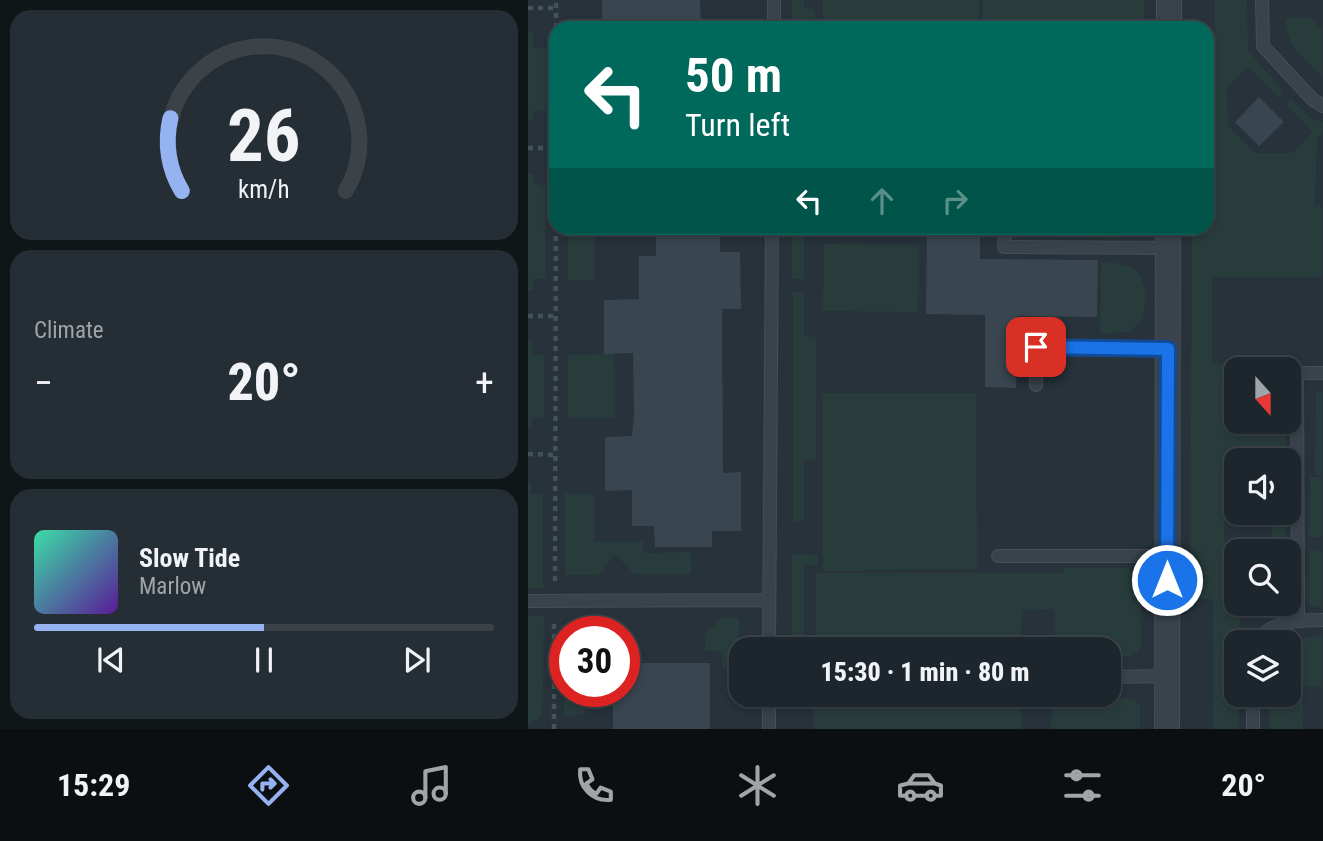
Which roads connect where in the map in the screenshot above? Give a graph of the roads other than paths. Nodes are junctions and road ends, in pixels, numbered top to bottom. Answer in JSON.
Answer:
{"nodes":[{"id":1,"x":774,"y":0,"type":"edge"},
{"id":2,"x":1168,"y":0,"type":"edge"},
{"id":3,"x":1262,"y":0,"type":"edge"},
{"id":4,"x":774,"y":21,"type":"edge"},
{"id":5,"x":1168,"y":21,"type":"edge"},
{"id":6,"x":1322,"y":106,"type":"edge"},
{"id":7,"x":772,"y":235,"type":"edge"},
{"id":8,"x":1005,"y":235,"type":"edge"},
{"id":9,"x":1168,"y":238,"type":"edge"},
{"id":10,"x":1168,"y":349,"type":"junction"},
{"id":11,"x":1322,"y":373,"type":"edge"},
{"id":12,"x":1036,"y":385,"type":"dead end"},
{"id":13,"x":998,"y":556,"type":"dead end"},
{"id":14,"x":1167,"y":556,"type":"junction"},
{"id":15,"x":768,"y":600,"type":"junction"},
{"id":16,"x":528,"y":601,"type":"edge"},
{"id":17,"x":1297,"y":620,"type":"junction"},
{"id":18,"x":1322,"y":620,"type":"edge"},
{"id":19,"x":1269,"y":630,"type":"edge"},
{"id":20,"x":769,"y":637,"type":"edge"},
{"id":21,"x":1121,"y":677,"type":"edge"},
{"id":22,"x":1167,"y":677,"type":"junction"},
{"id":23,"x":769,"y":707,"type":"edge"},
{"id":24,"x":1253,"y":707,"type":"edge"},
{"id":25,"x":769,"y":729,"type":"edge"},
{"id":26,"x":1167,"y":729,"type":"edge"},
{"id":27,"x":1253,"y":729,"type":"edge"}],
"edges":[{"from":1,"to":4,"type":"lane"},
{"from":2,"to":5,"type":"street"},
{"from":3,"to":6,"type":"lane"},
{"from":7,"to":15,"type":"lane"},
{"from":8,"to":9,"type":"lane"},
{"from":9,"to":10,"type":"street"},
{"from":10,"to":12,"type":"lane"},
{"from":10,"to":14,"type":"street"},
{"from":11,"to":17,"type":"lane"},
{"from":13,"to":14,"type":"lane"},
{"from":14,"to":22,"type":"street"},
{"from":15,"to":16,"type":"lane"},
{"from":15,"to":20,"type":"lane"},
{"from":17,"to":18,"type":"lane"},
{"from":17,"to":19,"type":"lane"},
{"from":21,"to":22,"type":"lane"},
{"from":22,"to":26,"type":"street"},
{"from":23,"to":25,"type":"lane"},
{"from":24,"to":27,"type":"lane"}]}
